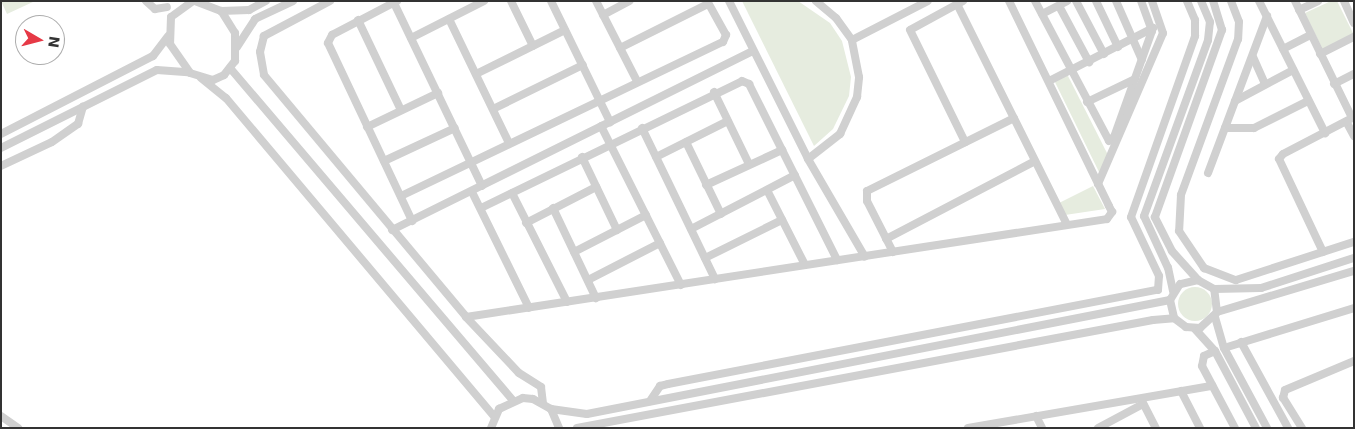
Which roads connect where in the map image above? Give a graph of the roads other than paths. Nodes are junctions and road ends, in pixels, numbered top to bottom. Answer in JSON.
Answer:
{"nodes":[{"id":1,"x":146,"y":1,"type":"edge"},
{"id":2,"x":194,"y":1,"type":"edge"},
{"id":3,"x":266,"y":1,"type":"edge"},
{"id":4,"x":293,"y":1,"type":"edge"},
{"id":5,"x":330,"y":1,"type":"edge"},
{"id":6,"x":484,"y":1,"type":"edge"},
{"id":7,"x":511,"y":1,"type":"edge"},
{"id":8,"x":551,"y":1,"type":"edge"},
{"id":9,"x":596,"y":1,"type":"edge"},
{"id":10,"x":629,"y":1,"type":"edge"},
{"id":11,"x":729,"y":1,"type":"edge"},
{"id":12,"x":816,"y":1,"type":"edge"},
{"id":13,"x":928,"y":1,"type":"edge"},
{"id":14,"x":1009,"y":1,"type":"edge"},
{"id":15,"x":1035,"y":1,"type":"edge"},
{"id":16,"x":1068,"y":1,"type":"edge"},
{"id":17,"x":1076,"y":1,"type":"edge"},
{"id":18,"x":1096,"y":1,"type":"edge"},
{"id":19,"x":1116,"y":1,"type":"edge"},
{"id":20,"x":1141,"y":1,"type":"edge"},
{"id":21,"x":1152,"y":1,"type":"edge"},
{"id":22,"x":1187,"y":1,"type":"edge"},
{"id":23,"x":1201,"y":1,"type":"edge"},
{"id":24,"x":1213,"y":1,"type":"edge"},
{"id":25,"x":1231,"y":1,"type":"edge"},
{"id":26,"x":1259,"y":1,"type":"edge"},
{"id":27,"x":1295,"y":1,"type":"edge"},
{"id":28,"x":1318,"y":1,"type":"edge"},
{"id":29,"x":395,"y":2,"type":"edge"},
{"id":30,"x":708,"y":3,"type":"edge"},
{"id":31,"x":960,"y":3,"type":"edge"},
{"id":32,"x":167,"y":4,"type":"edge"},
{"id":33,"x":1348,"y":4,"type":"edge"},
{"id":34,"x":1059,"y":6,"type":"junction"},
{"id":35,"x":1299,"y":10,"type":"junction"},
{"id":36,"x":221,"y":11,"type":"junction"},
{"id":37,"x":1042,"y":14,"type":"junction"},
{"id":38,"x":603,"y":15,"type":"junction"},
{"id":39,"x":1267,"y":16,"type":"junction"},
{"id":40,"x":171,"y":17,"type":"junction"},
{"id":41,"x":449,"y":19,"type":"junction"},
{"id":42,"x":358,"y":20,"type":"junction"},
{"id":43,"x":1354,"y":23,"type":"edge"},
{"id":44,"x":1153,"y":28,"type":"junction"},
{"id":45,"x":566,"y":30,"type":"junction"},
{"id":46,"x":1311,"y":35,"type":"junction"},
{"id":47,"x":168,"y":36,"type":"junction"},
{"id":48,"x":1354,"y":37,"type":"edge"},
{"id":49,"x":411,"y":38,"type":"junction"},
{"id":50,"x":1134,"y":39,"type":"junction"},
{"id":51,"x":852,"y":40,"type":"junction"},
{"id":52,"x":533,"y":46,"type":"junction"},
{"id":53,"x":237,"y":47,"type":"junction"},
{"id":54,"x":1118,"y":47,"type":"junction"},
{"id":55,"x":620,"y":48,"type":"junction"},
{"id":56,"x":1282,"y":49,"type":"junction"},
{"id":57,"x":753,"y":51,"type":"junction"},
{"id":58,"x":1104,"y":54,"type":"junction"},
{"id":59,"x":1320,"y":54,"type":"junction"},
{"id":60,"x":1253,"y":56,"type":"junction"},
{"id":61,"x":1142,"y":60,"type":"junction"},
{"id":62,"x":1089,"y":62,"type":"junction"},
{"id":63,"x":582,"y":65,"type":"junction"},
{"id":64,"x":230,"y":68,"type":"junction"},
{"id":65,"x":1293,"y":70,"type":"junction"},
{"id":66,"x":1071,"y":71,"type":"junction"},
{"id":67,"x":190,"y":73,"type":"junction"},
{"id":68,"x":476,"y":74,"type":"junction"},
{"id":69,"x":1354,"y":74,"type":"edge"},
{"id":70,"x":201,"y":78,"type":"junction"},
{"id":71,"x":1135,"y":79,"type":"junction"},
{"id":72,"x":636,"y":81,"type":"junction"},
{"id":73,"x":1049,"y":81,"type":"junction"},
{"id":74,"x":1265,"y":84,"type":"junction"},
{"id":75,"x":1334,"y":84,"type":"junction"},
{"id":76,"x":714,"y":92,"type":"junction"},
{"id":77,"x":438,"y":93,"type":"junction"},
{"id":78,"x":599,"y":98,"type":"junction"},
{"id":79,"x":1235,"y":101,"type":"junction"},
{"id":80,"x":1308,"y":101,"type":"junction"},
{"id":81,"x":1088,"y":102,"type":"junction"},
{"id":82,"x":83,"y":108,"type":"junction"},
{"id":83,"x":493,"y":109,"type":"junction"},
{"id":84,"x":401,"y":110,"type":"junction"},
{"id":85,"x":1014,"y":118,"type":"junction"},
{"id":86,"x":1351,"y":119,"type":"edge"},
{"id":87,"x":728,"y":121,"type":"junction"},
{"id":88,"x":610,"y":122,"type":"junction"},
{"id":89,"x":601,"y":126,"type":"junction"},
{"id":90,"x":367,"y":127,"type":"junction"},
{"id":91,"x":455,"y":128,"type":"junction"},
{"id":92,"x":642,"y":128,"type":"junction"},
{"id":93,"x":1225,"y":128,"type":"junction"},
{"id":94,"x":1325,"y":133,"type":"junction"},
{"id":95,"x":1,"y":134,"type":"edge"},
{"id":96,"x":1354,"y":136,"type":"edge"},
{"id":97,"x":686,"y":142,"type":"junction"},
{"id":98,"x":965,"y":142,"type":"junction"},
{"id":99,"x":509,"y":143,"type":"junction"},
{"id":100,"x":611,"y":143,"type":"junction"},
{"id":101,"x":1,"y":148,"type":"edge"},
{"id":102,"x":782,"y":150,"type":"junction"},
{"id":103,"x":582,"y":157,"type":"junction"},
{"id":104,"x":656,"y":157,"type":"junction"},
{"id":105,"x":808,"y":159,"type":"junction"},
{"id":106,"x":384,"y":161,"type":"junction"},
{"id":107,"x":471,"y":161,"type":"junction"},
{"id":108,"x":1035,"y":161,"type":"junction"},
{"id":109,"x":749,"y":164,"type":"junction"},
{"id":110,"x":1,"y":166,"type":"edge"},
{"id":111,"x":1208,"y":173,"type":"dead end"},
{"id":112,"x":795,"y":175,"type":"junction"},
{"id":113,"x":1098,"y":184,"type":"junction"},
{"id":114,"x":706,"y":185,"type":"junction"},
{"id":115,"x":482,"y":186,"type":"junction"},
{"id":116,"x":596,"y":187,"type":"junction"},
{"id":117,"x":767,"y":190,"type":"junction"},
{"id":118,"x":472,"y":192,"type":"junction"},
{"id":119,"x":512,"y":193,"type":"junction"},
{"id":120,"x":401,"y":196,"type":"junction"},
{"id":121,"x":481,"y":208,"type":"junction"},
{"id":122,"x":553,"y":208,"type":"junction"},
{"id":123,"x":721,"y":214,"type":"junction"},
{"id":124,"x":646,"y":215,"type":"junction"},
{"id":125,"x":782,"y":220,"type":"junction"},
{"id":126,"x":412,"y":221,"type":"junction"},
{"id":127,"x":526,"y":223,"type":"junction"},
{"id":128,"x":1066,"y":223,"type":"junction"},
{"id":129,"x":691,"y":229,"type":"junction"},
{"id":130,"x":392,"y":230,"type":"junction"},
{"id":131,"x":617,"y":230,"type":"junction"},
{"id":132,"x":1180,"y":232,"type":"junction"},
{"id":133,"x":1165,"y":238,"type":"junction"},
{"id":134,"x":886,"y":239,"type":"junction"},
{"id":135,"x":1354,"y":242,"type":"edge"},
{"id":136,"x":660,"y":243,"type":"junction"},
{"id":137,"x":1158,"y":248,"type":"junction"},
{"id":138,"x":1342,"y":248,"type":"junction"},
{"id":139,"x":574,"y":252,"type":"junction"},
{"id":140,"x":893,"y":252,"type":"junction"},
{"id":141,"x":1323,"y":252,"type":"junction"},
{"id":142,"x":1148,"y":254,"type":"junction"},
{"id":143,"x":865,"y":257,"type":"junction"},
{"id":144,"x":705,"y":258,"type":"junction"},
{"id":145,"x":1350,"y":259,"type":"edge"},
{"id":146,"x":837,"y":260,"type":"junction"},
{"id":147,"x":805,"y":264,"type":"junction"},
{"id":148,"x":1353,"y":272,"type":"edge"},
{"id":149,"x":715,"y":279,"type":"junction"},
{"id":150,"x":588,"y":280,"type":"junction"},
{"id":151,"x":1198,"y":280,"type":"junction"},
{"id":152,"x":681,"y":284,"type":"junction"},
{"id":153,"x":1214,"y":289,"type":"junction"},
{"id":154,"x":1173,"y":291,"type":"junction"},
{"id":155,"x":596,"y":298,"type":"junction"},
{"id":156,"x":1170,"y":300,"type":"junction"},
{"id":157,"x":567,"y":302,"type":"junction"},
{"id":158,"x":530,"y":308,"type":"junction"},
{"id":159,"x":1354,"y":308,"type":"edge"},
{"id":160,"x":1216,"y":315,"type":"junction"},
{"id":161,"x":466,"y":318,"type":"junction"},
{"id":162,"x":1174,"y":318,"type":"junction"},
{"id":163,"x":1195,"y":329,"type":"junction"},
{"id":164,"x":1241,"y":342,"type":"junction"},
{"id":165,"x":1224,"y":348,"type":"junction"},
{"id":166,"x":1215,"y":350,"type":"junction"},
{"id":167,"x":1354,"y":361,"type":"edge"},
{"id":168,"x":1212,"y":386,"type":"junction"},
{"id":169,"x":1181,"y":391,"type":"junction"},
{"id":170,"x":513,"y":400,"type":"junction"},
{"id":171,"x":650,"y":401,"type":"junction"},
{"id":172,"x":1142,"y":401,"type":"junction"},
{"id":173,"x":543,"y":403,"type":"junction"},
{"id":174,"x":551,"y":409,"type":"junction"},
{"id":175,"x":1,"y":416,"type":"edge"},
{"id":176,"x":1036,"y":416,"type":"junction"},
{"id":177,"x":492,"y":422,"type":"edge"},
{"id":178,"x":996,"y":425,"type":"edge"},
{"id":179,"x":18,"y":428,"type":"edge"},
{"id":180,"x":483,"y":428,"type":"edge"},
{"id":181,"x":559,"y":428,"type":"edge"},
{"id":182,"x":578,"y":428,"type":"edge"},
{"id":183,"x":968,"y":428,"type":"edge"},
{"id":184,"x":1042,"y":428,"type":"edge"},
{"id":185,"x":1098,"y":428,"type":"edge"},
{"id":186,"x":1156,"y":428,"type":"edge"},
{"id":187,"x":1200,"y":428,"type":"edge"},
{"id":188,"x":1235,"y":428,"type":"edge"},
{"id":189,"x":1256,"y":428,"type":"edge"},
{"id":190,"x":1267,"y":428,"type":"edge"},
{"id":191,"x":1288,"y":428,"type":"edge"},
{"id":192,"x":1302,"y":428,"type":"edge"}],
"edges":[{"from":1,"to":32,"type":"street"},
{"from":2,"to":36,"type":"street"},
{"from":2,"to":40,"type":"street"},
{"from":3,"to":36,"type":"street"},
{"from":4,"to":53,"type":"street"},
{"from":5,"to":130,"type":"street"},
{"from":6,"to":41,"type":"street"},
{"from":7,"to":52,"type":"street"},
{"from":8,"to":45,"type":"street"},
{"from":9,"to":38,"type":"street"},
{"from":10,"to":38,"type":"street"},
{"from":11,"to":57,"type":"street"},
{"from":12,"to":51,"type":"street"},
{"from":13,"to":51,"type":"street"},
{"from":14,"to":73,"type":"street"},
{"from":15,"to":37,"type":"street"},
{"from":16,"to":34,"type":"street"},
{"from":17,"to":58,"type":"street"},
{"from":18,"to":54,"type":"street"},
{"from":19,"to":50,"type":"street"},
{"from":20,"to":44,"type":"street"},
{"from":21,"to":113,"type":"street"},
{"from":22,"to":142,"type":"street"},
{"from":23,"to":137,"type":"street"},
{"from":24,"to":133,"type":"street"},
{"from":25,"to":132,"type":"street"},
{"from":26,"to":39,"type":"street"},
{"from":27,"to":35,"type":"street"},
{"from":28,"to":35,"type":"street"},
{"from":29,"to":42,"type":"street"},
{"from":29,"to":49,"type":"street"},
{"from":30,"to":55,"type":"street"},
{"from":30,"to":72,"type":"street"},
{"from":31,"to":85,"type":"street"},
{"from":31,"to":98,"type":"street"},
{"from":32,"to":40,"type":"street"},
{"from":33,"to":43,"type":"street"},
{"from":34,"to":37,"type":"street"},
{"from":34,"to":62,"type":"street"},
{"from":35,"to":46,"type":"street"},
{"from":36,"to":53,"type":"street"},
{"from":37,"to":66,"type":"street"},
{"from":38,"to":55,"type":"street"},
{"from":39,"to":56,"type":"street"},
{"from":39,"to":60,"type":"street"},
{"from":40,"to":47,"type":"street"},
{"from":41,"to":49,"type":"street"},
{"from":41,"to":68,"type":"street"},
{"from":42,"to":84,"type":"street"},
{"from":42,"to":90,"type":"street"},
{"from":44,"to":50,"type":"street"},
{"from":44,"to":61,"type":"street"},
{"from":45,"to":52,"type":"street"},
{"from":45,"to":63,"type":"street"},
{"from":46,"to":56,"type":"street"},
{"from":46,"to":59,"type":"street"},
{"from":47,"to":67,"type":"street"},
{"from":47,"to":95,"type":"street"},
{"from":48,"to":59,"type":"street"},
{"from":49,"to":77,"type":"street"},
{"from":50,"to":54,"type":"street"},
{"from":50,"to":61,"type":"street"},
{"from":51,"to":105,"type":"street"},
{"from":52,"to":68,"type":"street"},
{"from":53,"to":64,"type":"street"},
{"from":54,"to":58,"type":"street"},
{"from":55,"to":72,"type":"street"},
{"from":56,"to":65,"type":"street"},
{"from":57,"to":88,"type":"street"},
{"from":57,"to":105,"type":"street"},
{"from":58,"to":62,"type":"street"},
{"from":59,"to":75,"type":"street"},
{"from":60,"to":74,"type":"street"},
{"from":60,"to":79,"type":"street"},
{"from":61,"to":71,"type":"street"},
{"from":62,"to":66,"type":"street"},
{"from":63,"to":78,"type":"street"},
{"from":63,"to":83,"type":"street"},
{"from":64,"to":70,"type":"street"},
{"from":64,"to":170,"type":"street"},
{"from":65,"to":74,"type":"street"},
{"from":65,"to":80,"type":"street"},
{"from":66,"to":73,"type":"street"},
{"from":66,"to":81,"type":"street"},
{"from":67,"to":70,"type":"street"},
{"from":67,"to":82,"type":"street"},
{"from":68,"to":83,"type":"street"},
{"from":69,"to":75,"type":"street"},
{"from":70,"to":177,"type":"street"},
{"from":71,"to":81,"type":"street"},
{"from":71,"to":81,"type":"street"},
{"from":72,"to":78,"type":"street"},
{"from":73,"to":113,"type":"street"},
{"from":74,"to":79,"type":"street"},
{"from":75,"to":86,"type":"street"},
{"from":76,"to":87,"type":"street"},
{"from":76,"to":92,"type":"street"},
{"from":76,"to":102,"type":"street"},
{"from":77,"to":84,"type":"street"},
{"from":77,"to":91,"type":"street"},
{"from":78,"to":88,"type":"street"},
{"from":78,"to":99,"type":"street"},
{"from":79,"to":93,"type":"street"},
{"from":80,"to":93,"type":"street"},
{"from":80,"to":94,"type":"street"},
{"from":82,"to":101,"type":"street"},
{"from":82,"to":110,"type":"street"},
{"from":83,"to":99,"type":"street"},
{"from":84,"to":90,"type":"street"},
{"from":85,"to":98,"type":"street"},
{"from":85,"to":108,"type":"street"},
{"from":86,"to":94,"type":"street"},
{"from":86,"to":96,"type":"street"},
{"from":87,"to":97,"type":"street"},
{"from":87,"to":109,"type":"street"},
{"from":88,"to":89,"type":"street"},
{"from":89,"to":100,"type":"street"},
{"from":89,"to":115,"type":"street"},
{"from":90,"to":106,"type":"street"},
{"from":91,"to":106,"type":"street"},
{"from":91,"to":107,"type":"street"},
{"from":92,"to":100,"type":"street"},
{"from":92,"to":104,"type":"street"},
{"from":93,"to":111,"type":"street"},
{"from":94,"to":141,"type":"street"},
{"from":97,"to":104,"type":"street"},
{"from":97,"to":114,"type":"street"},
{"from":98,"to":134,"type":"street"},
{"from":99,"to":107,"type":"street"},
{"from":100,"to":103,"type":"street"},
{"from":100,"to":124,"type":"street"},
{"from":102,"to":109,"type":"street"},
{"from":102,"to":112,"type":"street"},
{"from":103,"to":116,"type":"street"},
{"from":103,"to":119,"type":"street"},
{"from":104,"to":129,"type":"street"},
{"from":105,"to":143,"type":"street"},
{"from":106,"to":120,"type":"street"},
{"from":107,"to":115,"type":"street"},
{"from":107,"to":120,"type":"street"},
{"from":108,"to":128,"type":"street"},
{"from":108,"to":134,"type":"street"},
{"from":109,"to":114,"type":"street"},
{"from":112,"to":117,"type":"street"},
{"from":112,"to":146,"type":"street"},
{"from":113,"to":128,"type":"street"},
{"from":114,"to":123,"type":"street"},
{"from":115,"to":118,"type":"street"},
{"from":116,"to":122,"type":"street"},
{"from":116,"to":131,"type":"street"},
{"from":117,"to":123,"type":"street"},
{"from":117,"to":125,"type":"street"},
{"from":118,"to":121,"type":"street"},
{"from":118,"to":126,"type":"street"},
{"from":119,"to":121,"type":"street"},
{"from":119,"to":127,"type":"street"},
{"from":120,"to":126,"type":"street"},
{"from":121,"to":158,"type":"street"},
{"from":122,"to":127,"type":"street"},
{"from":122,"to":139,"type":"street"},
{"from":123,"to":129,"type":"street"},
{"from":124,"to":131,"type":"street"},
{"from":124,"to":136,"type":"street"},
{"from":125,"to":144,"type":"street"},
{"from":125,"to":147,"type":"street"},
{"from":126,"to":130,"type":"street"},
{"from":127,"to":157,"type":"street"},
{"from":128,"to":140,"type":"street"},
{"from":129,"to":144,"type":"street"},
{"from":130,"to":161,"type":"street"},
{"from":131,"to":139,"type":"street"},
{"from":132,"to":133,"type":"street"},
{"from":132,"to":141,"type":"street"},
{"from":133,"to":151,"type":"street"},
{"from":134,"to":140,"type":"street"},
{"from":135,"to":138,"type":"street"},
{"from":136,"to":150,"type":"street"},
{"from":136,"to":152,"type":"street"},
{"from":137,"to":142,"type":"street"},
{"from":137,"to":154,"type":"street"},
{"from":138,"to":141,"type":"street"},
{"from":138,"to":145,"type":"street"},
{"from":139,"to":150,"type":"street"},
{"from":140,"to":143,"type":"street"},
{"from":142,"to":171,"type":"street"},
{"from":143,"to":146,"type":"street"},
{"from":144,"to":149,"type":"street"},
{"from":145,"to":148,"type":"street"},
{"from":145,"to":153,"type":"street"},
{"from":146,"to":147,"type":"street"},
{"from":147,"to":149,"type":"street"},
{"from":148,"to":160,"type":"street"},
{"from":149,"to":152,"type":"street"},
{"from":150,"to":155,"type":"street"},
{"from":151,"to":153,"type":"street"},
{"from":151,"to":154,"type":"street"},
{"from":152,"to":155,"type":"street"},
{"from":153,"to":160,"type":"street"},
{"from":154,"to":156,"type":"street"},
{"from":155,"to":157,"type":"street"},
{"from":156,"to":162,"type":"street"},
{"from":156,"to":171,"type":"street"},
{"from":157,"to":158,"type":"street"},
{"from":158,"to":161,"type":"street"},
{"from":159,"to":164,"type":"street"},
{"from":160,"to":163,"type":"street"},
{"from":160,"to":165,"type":"street"},
{"from":161,"to":173,"type":"street"},
{"from":162,"to":163,"type":"street"},
{"from":162,"to":182,"type":"street"},
{"from":163,"to":166,"type":"street"},
{"from":164,"to":165,"type":"street"},
{"from":164,"to":191,"type":"street"},
{"from":165,"to":190,"type":"street"},
{"from":166,"to":168,"type":"street"},
{"from":166,"to":189,"type":"street"},
{"from":167,"to":192,"type":"street"},
{"from":168,"to":169,"type":"street"},
{"from":168,"to":188,"type":"street"},
{"from":169,"to":172,"type":"street"},
{"from":169,"to":187,"type":"street"},
{"from":170,"to":173,"type":"street"},
{"from":170,"to":177,"type":"street"},
{"from":171,"to":174,"type":"street"},
{"from":172,"to":176,"type":"street"},
{"from":172,"to":185,"type":"street"},
{"from":172,"to":186,"type":"street"},
{"from":173,"to":174,"type":"street"},
{"from":174,"to":181,"type":"street"},
{"from":175,"to":179,"type":"street"},
{"from":176,"to":178,"type":"street"},
{"from":176,"to":184,"type":"street"},
{"from":177,"to":180,"type":"street"},
{"from":178,"to":183,"type":"street"}]}
